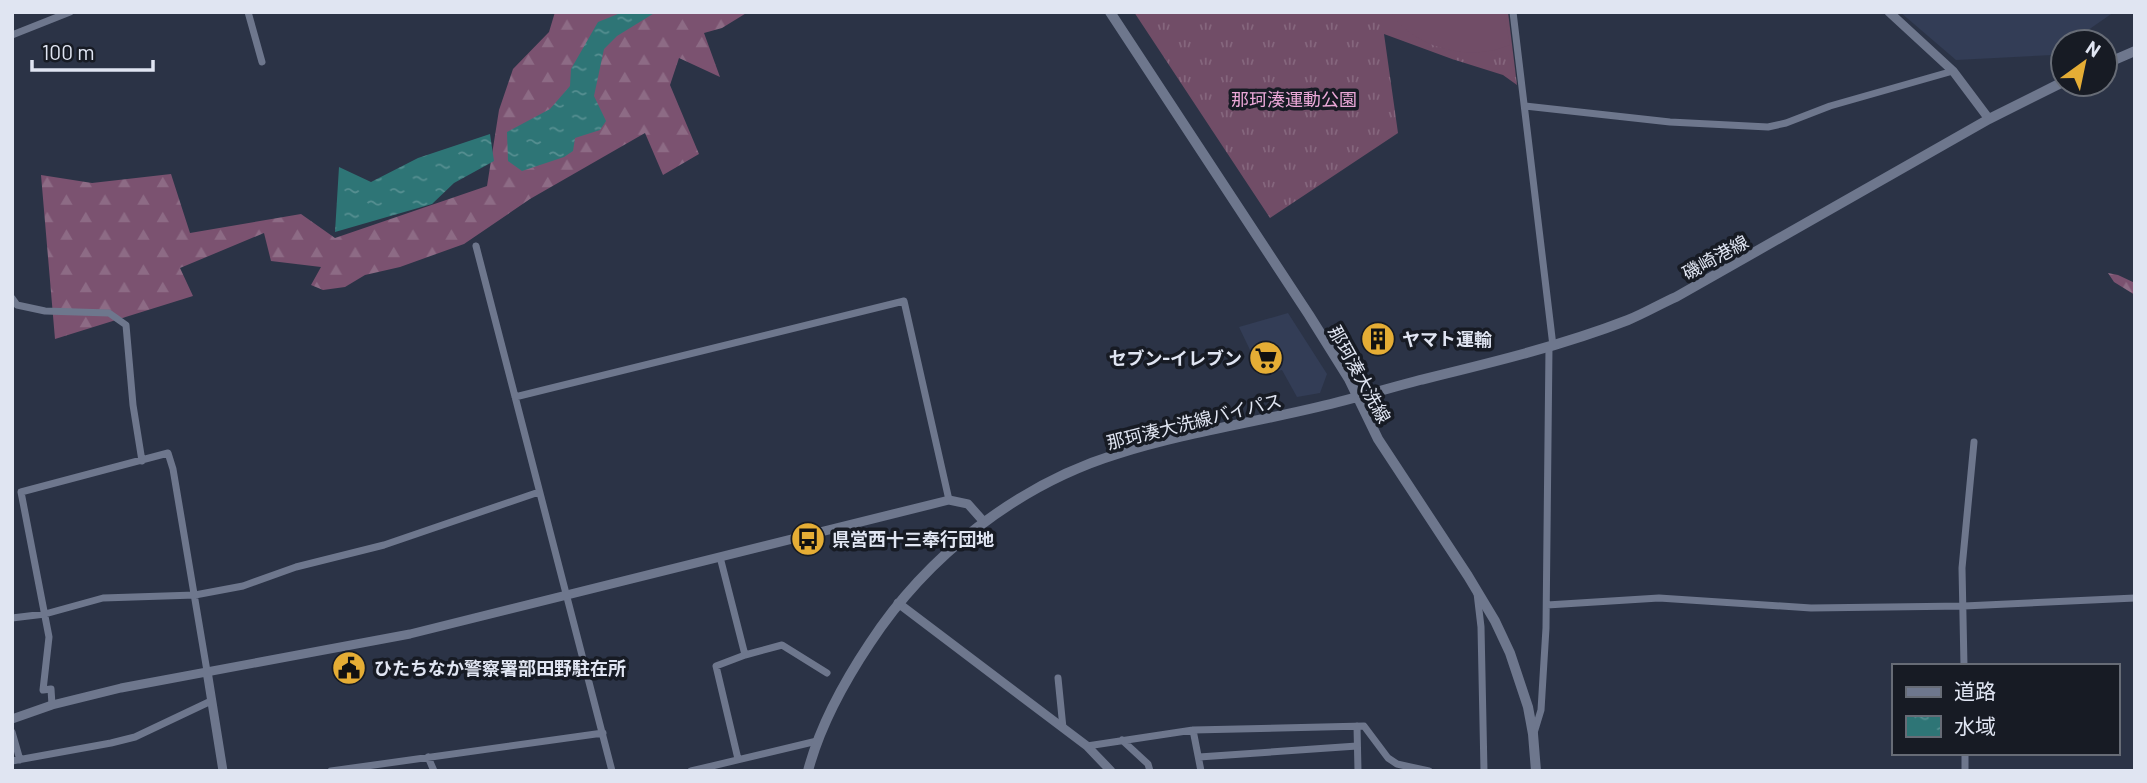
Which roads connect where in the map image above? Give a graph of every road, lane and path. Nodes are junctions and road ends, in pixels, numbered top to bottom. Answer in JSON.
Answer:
{"nodes":[{"id":1,"x":71,"y":12,"type":"edge"},
{"id":2,"x":248,"y":12,"type":"edge"},
{"id":3,"x":1110,"y":12,"type":"edge"},
{"id":4,"x":1513,"y":12,"type":"edge"},
{"id":5,"x":1889,"y":12,"type":"edge"},
{"id":6,"x":12,"y":35,"type":"edge"},
{"id":7,"x":262,"y":62,"type":"dead end"},
{"id":8,"x":1953,"y":71,"type":"junction"},
{"id":9,"x":2049,"y":89,"type":"edge"},
{"id":10,"x":1525,"y":106,"type":"junction"},
{"id":11,"x":1989,"y":119,"type":"junction"},
{"id":12,"x":476,"y":246,"type":"dead end"},
{"id":13,"x":12,"y":298,"type":"edge"},
{"id":14,"x":1551,"y":346,"type":"junction"},
{"id":15,"x":515,"y":397,"type":"junction"},
{"id":16,"x":1357,"y":397,"type":"junction"},
{"id":17,"x":1974,"y":442,"type":"dead end"},
{"id":18,"x":142,"y":461,"type":"junction"},
{"id":19,"x":539,"y":492,"type":"junction"},
{"id":20,"x":949,"y":500,"type":"junction"},
{"id":21,"x":984,"y":522,"type":"junction"},
{"id":22,"x":720,"y":557,"type":"junction"},
{"id":23,"x":1476,"y":590,"type":"junction"},
{"id":24,"x":568,"y":595,"type":"junction"},
{"id":25,"x":195,"y":596,"type":"junction"},
{"id":26,"x":2135,"y":598,"type":"edge"},
{"id":27,"x":898,"y":603,"type":"junction"},
{"id":28,"x":1547,"y":605,"type":"junction"},
{"id":29,"x":1964,"y":606,"type":"junction"},
{"id":30,"x":45,"y":614,"type":"junction"},
{"id":31,"x":12,"y":618,"type":"edge"},
{"id":32,"x":745,"y":654,"type":"junction"},
{"id":33,"x":1964,"y":664,"type":"edge"},
{"id":34,"x":207,"y":671,"type":"junction"},
{"id":35,"x":827,"y":673,"type":"dead end"},
{"id":36,"x":1058,"y":678,"type":"dead end"},
{"id":37,"x":211,"y":701,"type":"junction"},
{"id":38,"x":52,"y":705,"type":"junction"},
{"id":39,"x":12,"y":719,"type":"edge"},
{"id":40,"x":1357,"y":726,"type":"junction"},
{"id":41,"x":1063,"y":728,"type":"junction"},
{"id":42,"x":1193,"y":730,"type":"junction"},
{"id":43,"x":12,"y":732,"type":"edge"},
{"id":44,"x":603,"y":733,"type":"junction"},
{"id":45,"x":1533,"y":734,"type":"junction"},
{"id":46,"x":1122,"y":740,"type":"junction"},
{"id":47,"x":817,"y":741,"type":"junction"},
{"id":48,"x":1087,"y":746,"type":"junction"},
{"id":49,"x":1357,"y":746,"type":"junction"},
{"id":50,"x":428,"y":757,"type":"junction"},
{"id":51,"x":1199,"y":757,"type":"junction"},
{"id":52,"x":738,"y":759,"type":"junction"},
{"id":53,"x":16,"y":761,"type":"edge"},
{"id":54,"x":223,"y":771,"type":"edge"},
{"id":55,"x":331,"y":771,"type":"edge"},
{"id":56,"x":434,"y":771,"type":"edge"},
{"id":57,"x":612,"y":771,"type":"edge"},
{"id":58,"x":691,"y":771,"type":"edge"},
{"id":59,"x":808,"y":771,"type":"edge"},
{"id":60,"x":1111,"y":771,"type":"edge"},
{"id":61,"x":1150,"y":771,"type":"edge"},
{"id":62,"x":1201,"y":771,"type":"edge"},
{"id":63,"x":1358,"y":771,"type":"edge"},
{"id":64,"x":1429,"y":771,"type":"edge"},
{"id":65,"x":1484,"y":771,"type":"edge"},
{"id":66,"x":1536,"y":771,"type":"edge"}],
"edges":[{"from":1,"to":6,"type":"street"},
{"from":2,"to":7,"type":"street"},
{"from":3,"to":16,"type":"main road","name":"那珂湊大洗線"},
{"from":4,"to":10,"type":"street"},
{"from":5,"to":8,"type":"street"},
{"from":8,"to":10,"type":"street"},
{"from":8,"to":11,"type":"street"},
{"from":9,"to":11,"type":"main road","name":"磯崎港線"},
{"from":10,"to":14,"type":"street"},
{"from":11,"to":14,"type":"main road","name":"磯崎港線"},
{"from":12,"to":15,"type":"street"},
{"from":13,"to":18,"type":"street"},
{"from":14,"to":16,"type":"main road","name":"磯崎港線"},
{"from":14,"to":28,"type":"street"},
{"from":15,"to":19,"type":"street"},
{"from":15,"to":20,"type":"street"},
{"from":16,"to":21,"type":"main road","name":"那珂湊大洗線バイパス"},
{"from":16,"to":23,"type":"main road","name":"那珂湊大洗線"},
{"from":17,"to":29,"type":"street"},
{"from":18,"to":25,"type":"street"},
{"from":18,"to":30,"type":"street"},
{"from":19,"to":24,"type":"street"},
{"from":19,"to":25,"type":"street"},
{"from":20,"to":21,"type":"street"},
{"from":20,"to":22,"type":"street"},
{"from":21,"to":27,"type":"main road","name":"那珂湊大洗線バイパス"},
{"from":22,"to":24,"type":"street"},
{"from":22,"to":32,"type":"street"},
{"from":23,"to":45,"type":"main road","name":"那珂湊大洗線"},
{"from":23,"to":65,"type":"street"},
{"from":24,"to":34,"type":"street"},
{"from":24,"to":44,"type":"street"},
{"from":25,"to":30,"type":"street"},
{"from":25,"to":34,"type":"street"},
{"from":26,"to":29,"type":"street"},
{"from":27,"to":41,"type":"street"},
{"from":27,"to":47,"type":"main road","name":"那珂湊大洗線バイパス"},
{"from":28,"to":29,"type":"street"},
{"from":28,"to":45,"type":"street"},
{"from":29,"to":33,"type":"street"},
{"from":30,"to":31,"type":"street"},
{"from":30,"to":38,"type":"street"},
{"from":32,"to":35,"type":"street"},
{"from":32,"to":52,"type":"street"},
{"from":34,"to":37,"type":"street"},
{"from":34,"to":38,"type":"street"},
{"from":36,"to":41,"type":"street"},
{"from":37,"to":53,"type":"street"},
{"from":37,"to":54,"type":"street"},
{"from":38,"to":39,"type":"street"},
{"from":40,"to":42,"type":"street"},
{"from":40,"to":49,"type":"street"},
{"from":40,"to":64,"type":"street"},
{"from":41,"to":48,"type":"street"},
{"from":42,"to":46,"type":"street"},
{"from":42,"to":51,"type":"street"},
{"from":43,"to":53,"type":"street"},
{"from":44,"to":50,"type":"street"},
{"from":44,"to":57,"type":"street"},
{"from":45,"to":66,"type":"main road","name":"那珂湊大洗線"},
{"from":46,"to":48,"type":"street"},
{"from":46,"to":61,"type":"street"},
{"from":47,"to":52,"type":"street"},
{"from":47,"to":59,"type":"main road","name":"那珂湊大洗線バイパス"},
{"from":48,"to":60,"type":"street"},
{"from":49,"to":51,"type":"street"},
{"from":49,"to":63,"type":"street"},
{"from":50,"to":55,"type":"street"},
{"from":50,"to":56,"type":"street"},
{"from":51,"to":62,"type":"street"},
{"from":52,"to":58,"type":"street"}]}
